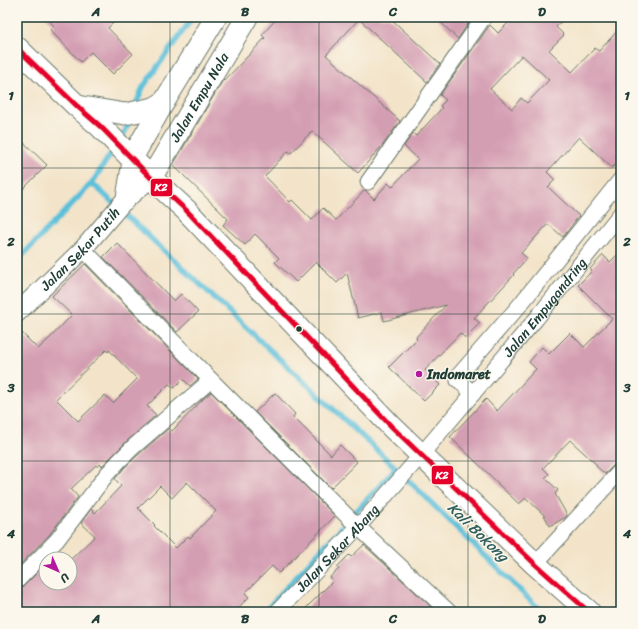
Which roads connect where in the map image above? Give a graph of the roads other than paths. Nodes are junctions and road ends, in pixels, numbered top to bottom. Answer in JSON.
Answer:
{"nodes":[{"id":1,"x":216,"y":17,"type":"edge"},
{"id":2,"x":247,"y":17,"type":"edge"},
{"id":3,"x":484,"y":17,"type":"edge"},
{"id":4,"x":17,"y":48,"type":"edge"},
{"id":5,"x":159,"y":105,"type":"junction"},
{"id":6,"x":77,"y":106,"type":"junction"},
{"id":7,"x":121,"y":147,"type":"junction"},
{"id":8,"x":151,"y":178,"type":"junction"},
{"id":9,"x":621,"y":179,"type":"edge"},
{"id":10,"x":368,"y":182,"type":"dead end"},
{"id":11,"x":124,"y":201,"type":"junction"},
{"id":12,"x":621,"y":213,"type":"edge"},
{"id":13,"x":83,"y":249,"type":"junction"},
{"id":14,"x":17,"y":313,"type":"edge"},
{"id":15,"x":527,"y":313,"type":"junction"},
{"id":16,"x":211,"y":380,"type":"junction"},
{"id":17,"x":467,"y":388,"type":"junction"},
{"id":18,"x":415,"y":462,"type":"junction"},
{"id":19,"x":621,"y":470,"type":"edge"},
{"id":20,"x":352,"y":522,"type":"junction"},
{"id":21,"x":535,"y":564,"type":"junction"},
{"id":22,"x":17,"y":581,"type":"edge"},
{"id":23,"x":277,"y":612,"type":"edge"},
{"id":24,"x":449,"y":612,"type":"edge"},
{"id":25,"x":589,"y":612,"type":"edge"}],
"edges":[{"from":1,"to":5,"type":"main road","name":"Jalan Empu Nala"},
{"from":2,"to":8,"type":"main road","name":"Jalan Empu Nala"},
{"from":3,"to":10,"type":"street"},
{"from":4,"to":6,"type":"highway"},
{"from":5,"to":6,"type":"main road"},
{"from":5,"to":7,"type":"main road","name":"Jalan Empu Nala"},
{"from":6,"to":7,"type":"highway"},
{"from":7,"to":8,"type":"highway"},
{"from":7,"to":11,"type":"street","name":"Jalan Sekar Putih"},
{"from":8,"to":11,"type":"street","name":"Jalan Sekar Putih"},
{"from":8,"to":18,"type":"highway"},
{"from":9,"to":15,"type":"street"},
{"from":11,"to":13,"type":"street","name":"Jalan Sekar Putih"},
{"from":12,"to":15,"type":"street","name":"Jalan Empugandring"},
{"from":13,"to":14,"type":"street","name":"Jalan Sekar Putih"},
{"from":13,"to":16,"type":"street"},
{"from":15,"to":17,"type":"street","name":"Jalan Empugandring"},
{"from":15,"to":17,"type":"street"},
{"from":16,"to":20,"type":"street"},
{"from":16,"to":22,"type":"street"},
{"from":17,"to":18,"type":"street","name":"Jalan Empugandring"},
{"from":18,"to":20,"type":"street","name":"Jalan Sekar Abang"},
{"from":18,"to":21,"type":"highway"},
{"from":19,"to":21,"type":"street"},
{"from":20,"to":23,"type":"street","name":"Jalan Sekar Abang"},
{"from":20,"to":24,"type":"street"},
{"from":21,"to":25,"type":"highway"}]}
